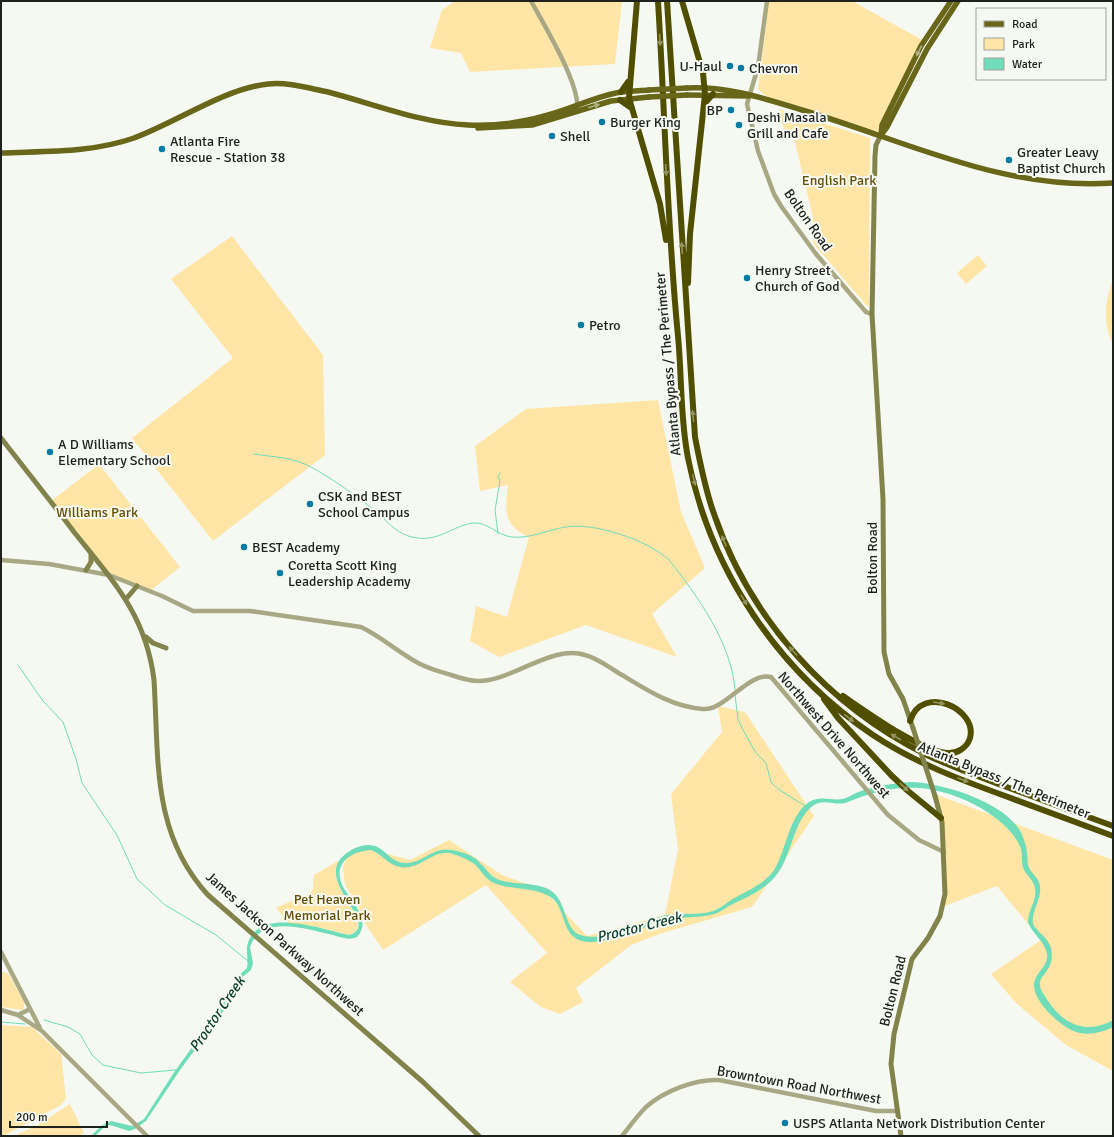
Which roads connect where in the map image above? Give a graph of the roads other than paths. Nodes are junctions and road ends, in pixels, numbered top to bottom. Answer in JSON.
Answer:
{"nodes":[{"id":1,"x":531,"y":1,"type":"edge"},
{"id":2,"x":637,"y":1,"type":"edge"},
{"id":3,"x":658,"y":1,"type":"edge"},
{"id":4,"x":667,"y":1,"type":"edge"},
{"id":5,"x":682,"y":1,"type":"edge"},
{"id":6,"x":768,"y":1,"type":"edge"},
{"id":7,"x":951,"y":1,"type":"edge"},
{"id":8,"x":958,"y":1,"type":"edge"},
{"id":9,"x":629,"y":81,"type":"junction"},
{"id":10,"x":705,"y":87,"type":"junction"},
{"id":11,"x":628,"y":91,"type":"junction"},
{"id":12,"x":621,"y":92,"type":"junction"},
{"id":13,"x":705,"y":94,"type":"junction"},
{"id":14,"x":713,"y":94,"type":"junction"},
{"id":15,"x":749,"y":96,"type":"junction"},
{"id":16,"x":629,"y":98,"type":"junction"},
{"id":17,"x":620,"y":100,"type":"junction"},
{"id":18,"x":705,"y":103,"type":"junction"},
{"id":19,"x":630,"y":107,"type":"junction"},
{"id":20,"x":577,"y":109,"type":"junction"},
{"id":21,"x":881,"y":135,"type":"junction"},
{"id":22,"x":1,"y":153,"type":"edge"},
{"id":23,"x":1113,"y":184,"type":"edge"},
{"id":24,"x":672,"y":280,"type":"junction"},
{"id":25,"x":872,"y":314,"type":"junction"},
{"id":26,"x":686,"y":315,"type":"junction"},
{"id":27,"x":1,"y":438,"type":"edge"},
{"id":28,"x":91,"y":553,"type":"junction"},
{"id":29,"x":1,"y":560,"type":"edge"},
{"id":30,"x":86,"y":570,"type":"junction"},
{"id":31,"x":109,"y":575,"type":"junction"},
{"id":32,"x":137,"y":586,"type":"junction"},
{"id":33,"x":126,"y":598,"type":"junction"},
{"id":34,"x":144,"y":634,"type":"junction"},
{"id":35,"x":166,"y":648,"type":"dead end"},
{"id":36,"x":820,"y":679,"type":"junction"},
{"id":37,"x":820,"y":692,"type":"junction"},
{"id":38,"x":912,"y":725,"type":"junction"},
{"id":39,"x":941,"y":818,"type":"junction"},
{"id":40,"x":1113,"y":826,"type":"edge"},
{"id":41,"x":1113,"y":836,"type":"edge"},
{"id":42,"x":944,"y":852,"type":"junction"},
{"id":43,"x":1,"y":952,"type":"edge"},
{"id":44,"x":30,"y":1009,"type":"junction"},
{"id":45,"x":1,"y":1010,"type":"edge"},
{"id":46,"x":18,"y":1015,"type":"junction"},
{"id":47,"x":42,"y":1031,"type":"junction"},
{"id":48,"x":897,"y":1111,"type":"junction"},
{"id":49,"x":147,"y":1136,"type":"edge"},
{"id":50,"x":479,"y":1136,"type":"edge"},
{"id":51,"x":622,"y":1136,"type":"edge"},
{"id":52,"x":900,"y":1136,"type":"edge"}],
"edges":[{"from":1,"to":20,"type":"street"},
{"from":2,"to":9,"type":"highway"},
{"from":3,"to":24,"type":"highway","name":"Atlanta Bypass / The Perimeter","one_way":true},
{"from":26,"to":4,"type":"highway","name":"Atlanta Bypass / The Perimeter","one_way":true},
{"from":5,"to":10,"type":"highway"},
{"from":6,"to":15,"type":"street","name":"Bolton Road"},
{"from":7,"to":21,"type":"main road","one_way":true},
{"from":8,"to":21,"type":"main road"},
{"from":9,"to":11,"type":"highway"},
{"from":9,"to":12,"type":"highway"},
{"from":10,"to":11,"type":"main road","bridge":true},
{"from":10,"to":13,"type":"highway"},
{"from":10,"to":15,"type":"main road"},
{"from":11,"to":12,"type":"main road"},
{"from":11,"to":16,"type":"highway"},
{"from":12,"to":20,"type":"main road"},
{"from":13,"to":14,"type":"main road"},
{"from":13,"to":16,"type":"main road","bridge":true},
{"from":13,"to":18,"type":"highway"},
{"from":14,"to":15,"type":"main road"},
{"from":14,"to":18,"type":"highway"},
{"from":15,"to":21,"type":"main road"},
{"from":15,"to":25,"type":"street","name":"Bolton Road"},
{"from":16,"to":17,"type":"main road"},
{"from":16,"to":19,"type":"highway"},
{"from":17,"to":19,"type":"highway"},
{"from":20,"to":17,"type":"main road","one_way":true},
{"from":18,"to":26,"type":"highway"},
{"from":19,"to":24,"type":"highway"},
{"from":20,"to":22,"type":"main road"},
{"from":21,"to":23,"type":"main road"},
{"from":21,"to":25,"type":"main road"},
{"from":24,"to":37,"type":"highway","name":"Atlanta Bypass / The Perimeter","one_way":true},
{"from":25,"to":38,"type":"main road","name":"Bolton Road"},
{"from":36,"to":26,"type":"highway","name":"Atlanta Bypass / The Perimeter","one_way":true},
{"from":27,"to":28,"type":"main road","name":"James Jackson Parkway Northwest"},
{"from":28,"to":30,"type":"main road"},
{"from":28,"to":31,"type":"main road","name":"James Jackson Parkway Northwest"},
{"from":29,"to":30,"type":"street","name":"Northwest Drive Northwest"},
{"from":30,"to":31,"type":"street","name":"Northwest Drive Northwest"},
{"from":31,"to":32,"type":"street","name":"Northwest Drive Northwest"},
{"from":31,"to":33,"type":"main road","name":"James Jackson Parkway Northwest"},
{"from":32,"to":33,"type":"main road"},
{"from":32,"to":42,"type":"street","name":"Northwest Drive Northwest"},
{"from":33,"to":34,"type":"main road","name":"James Jackson Parkway Northwest"},
{"from":34,"to":35,"type":"main road"},
{"from":34,"to":50,"type":"main road","name":"James Jackson Parkway Northwest"},
{"from":38,"to":36,"type":"highway","one_way":true},
{"from":40,"to":36,"type":"highway","name":"Atlanta Bypass / The Perimeter","one_way":true},
{"from":37,"to":39,"type":"highway","one_way":true},
{"from":37,"to":41,"type":"highway","name":"Atlanta Bypass / The Perimeter","one_way":true},
{"from":38,"to":39,"type":"main road","name":"Bolton Road","bridge":true},
{"from":39,"to":42,"type":"main road","name":"Bolton Road"},
{"from":42,"to":48,"type":"main road","name":"Bolton Road"},
{"from":43,"to":44,"type":"street"},
{"from":44,"to":46,"type":"street"},
{"from":44,"to":47,"type":"street"},
{"from":45,"to":46,"type":"street"},
{"from":46,"to":47,"type":"street"},
{"from":47,"to":49,"type":"street"},
{"from":48,"to":51,"type":"street","name":"Browntown Road Northwest"},
{"from":48,"to":52,"type":"main road","name":"Bolton Road"}]}
